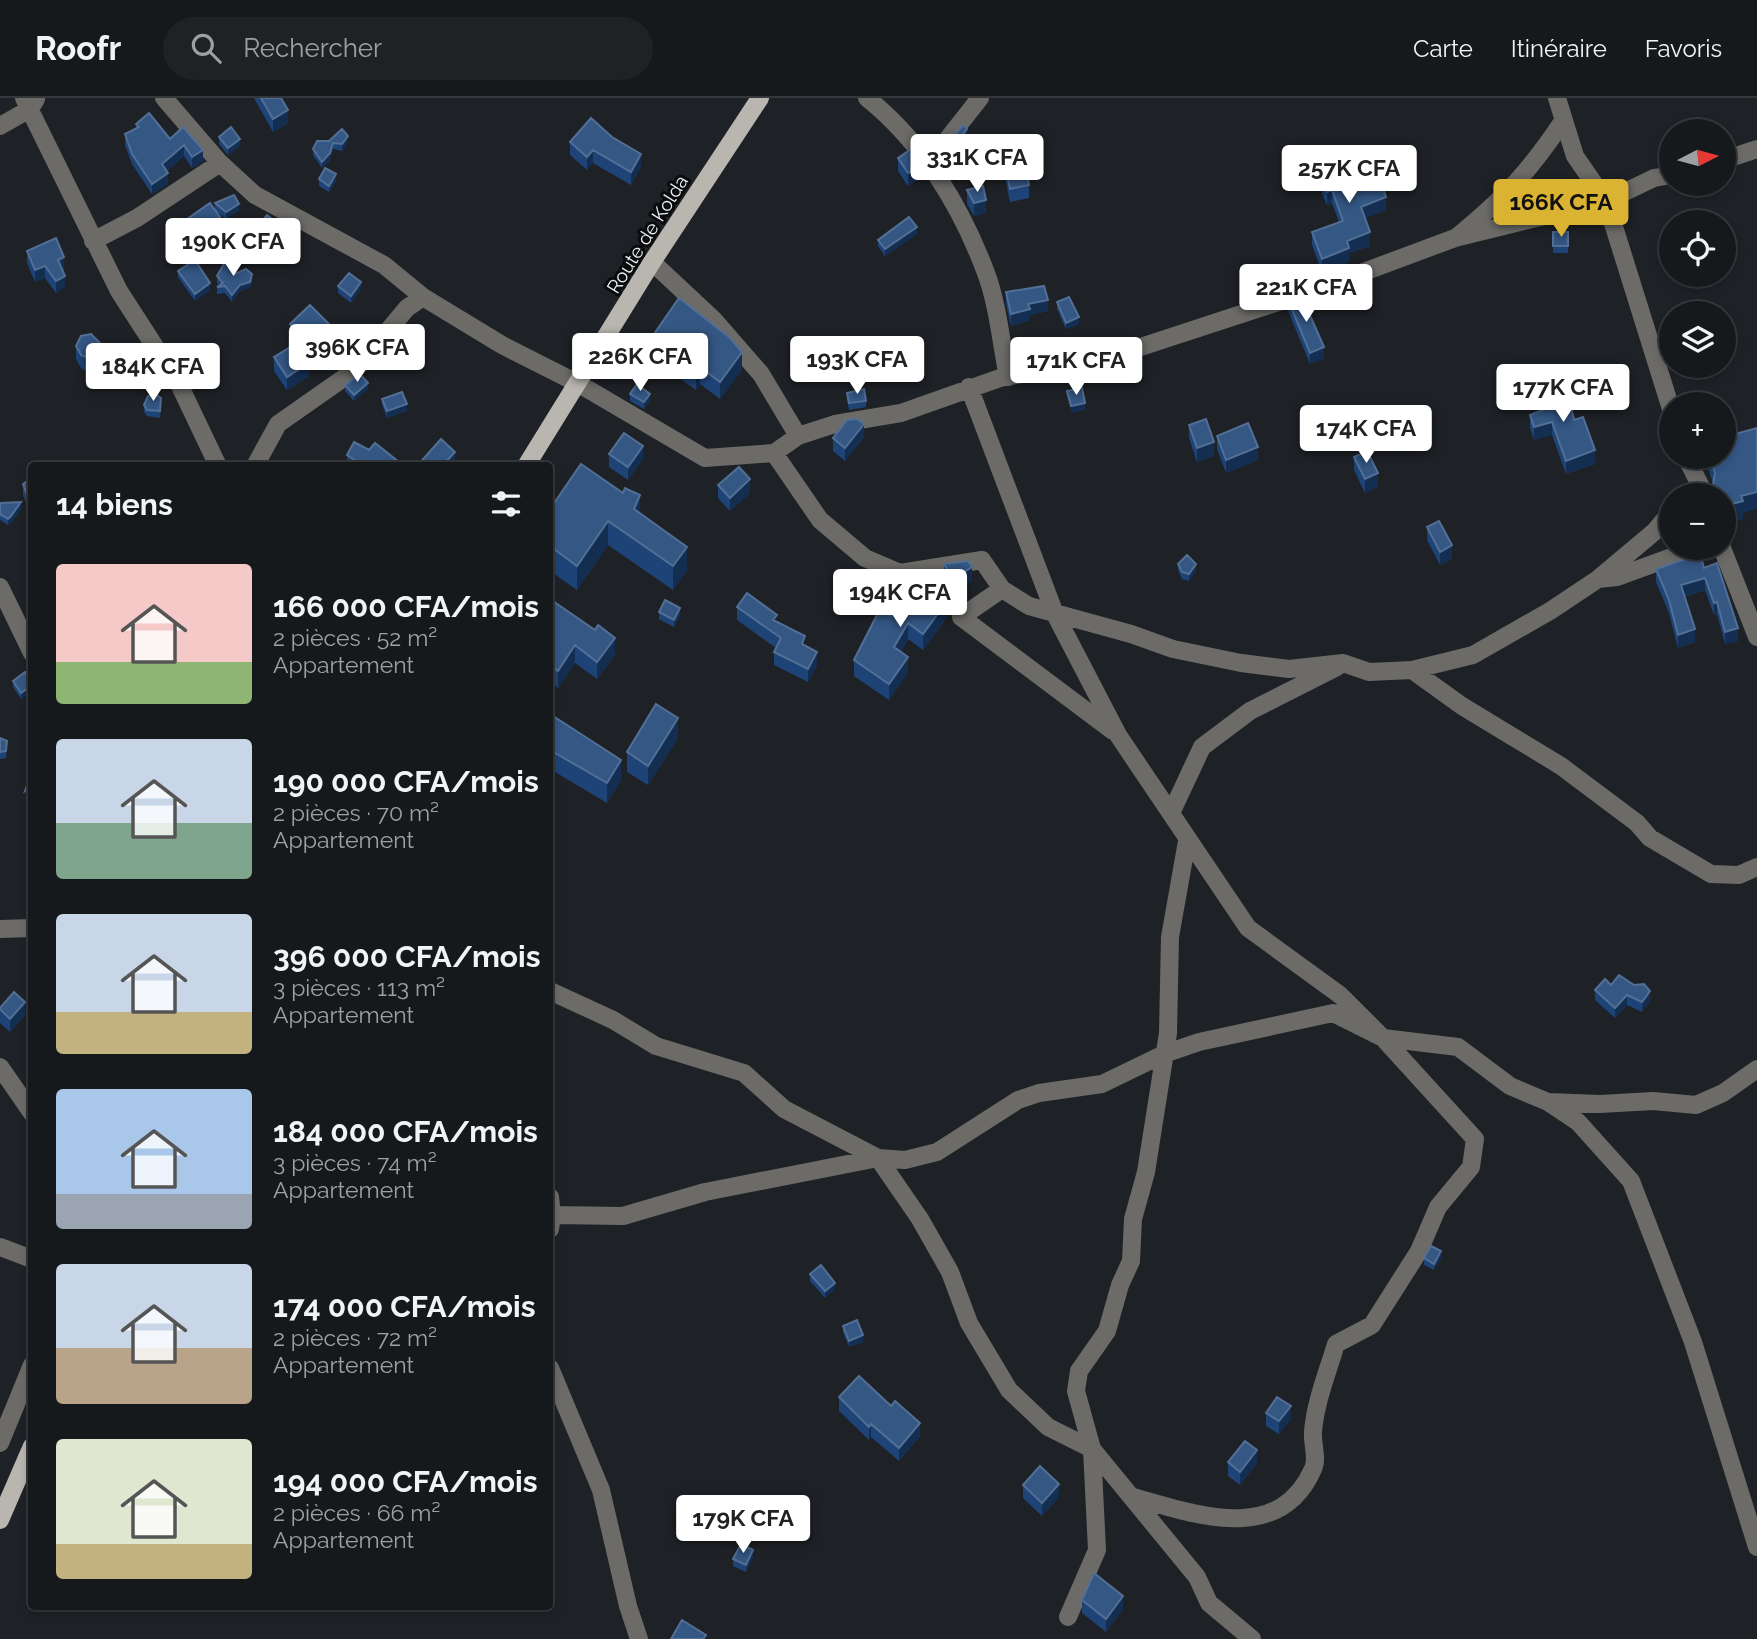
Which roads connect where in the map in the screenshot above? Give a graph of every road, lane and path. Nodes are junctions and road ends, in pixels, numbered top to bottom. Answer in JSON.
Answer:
{"nodes":[{"id":1,"x":152,"y":98,"type":"edge"},
{"id":2,"x":164,"y":98,"type":"edge"},
{"id":3,"x":760,"y":98,"type":"edge"},
{"id":4,"x":867,"y":98,"type":"edge"},
{"id":5,"x":980,"y":98,"type":"edge"},
{"id":6,"x":1557,"y":98,"type":"edge"},
{"id":7,"x":31,"y":102,"type":"edge"},
{"id":8,"x":180,"y":116,"type":"junction"},
{"id":9,"x":1563,"y":121,"type":"junction"},
{"id":10,"x":0,"y":125,"type":"edge"},
{"id":11,"x":1757,"y":149,"type":"edge"},
{"id":12,"x":1736,"y":156,"type":"edge"},
{"id":13,"x":220,"y":163,"type":"junction"},
{"id":14,"x":928,"y":164,"type":"junction"},
{"id":15,"x":1659,"y":177,"type":"edge"},
{"id":16,"x":1606,"y":201,"type":"junction"},
{"id":17,"x":1455,"y":238,"type":"junction"},
{"id":18,"x":93,"y":241,"type":"junction"},
{"id":19,"x":652,"y":262,"type":"junction"},
{"id":20,"x":423,"y":297,"type":"junction"},
{"id":21,"x":1008,"y":377,"type":"junction"},
{"id":22,"x":579,"y":383,"type":"junction"},
{"id":23,"x":969,"y":387,"type":"junction"},
{"id":24,"x":1666,"y":392,"type":"edge"},
{"id":25,"x":798,"y":436,"type":"junction"},
{"id":26,"x":774,"y":453,"type":"junction"},
{"id":27,"x":216,"y":462,"type":"edge"},
{"id":28,"x":257,"y":462,"type":"edge"},
{"id":29,"x":529,"y":462,"type":"edge"},
{"id":30,"x":1659,"y":526,"type":"edge"},
{"id":31,"x":1664,"y":560,"type":"edge"},
{"id":32,"x":1727,"y":560,"type":"edge"},
{"id":33,"x":1598,"y":579,"type":"junction"},
{"id":34,"x":0,"y":587,"type":"edge"},
{"id":35,"x":1002,"y":589,"type":"junction"},
{"id":36,"x":1055,"y":614,"type":"junction"},
{"id":37,"x":1757,"y":637,"type":"edge"},
{"id":38,"x":28,"y":645,"type":"edge"},
{"id":39,"x":1343,"y":663,"type":"junction"},
{"id":40,"x":1412,"y":670,"type":"junction"},
{"id":41,"x":1118,"y":735,"type":"junction"},
{"id":42,"x":1172,"y":811,"type":"junction"},
{"id":43,"x":1187,"y":841,"type":"junction"},
{"id":44,"x":1757,"y":867,"type":"edge"},
{"id":45,"x":28,"y":928,"type":"edge"},
{"id":46,"x":0,"y":929,"type":"edge"},
{"id":47,"x":553,"y":992,"type":"edge"},
{"id":48,"x":1383,"y":1038,"type":"junction"},
{"id":49,"x":1164,"y":1054,"type":"junction"},
{"id":50,"x":0,"y":1067,"type":"edge"},
{"id":51,"x":1757,"y":1069,"type":"edge"},
{"id":52,"x":1548,"y":1101,"type":"junction"},
{"id":53,"x":28,"y":1107,"type":"edge"},
{"id":54,"x":878,"y":1158,"type":"junction"},
{"id":55,"x":553,"y":1214,"type":"edge"},
{"id":56,"x":0,"y":1247,"type":"edge"},
{"id":57,"x":28,"y":1258,"type":"edge"},
{"id":58,"x":28,"y":1375,"type":"edge"},
{"id":59,"x":553,"y":1375,"type":"edge"},
{"id":60,"x":0,"y":1443,"type":"edge"},
{"id":61,"x":1092,"y":1449,"type":"junction"},
{"id":62,"x":28,"y":1455,"type":"edge"},
{"id":63,"x":1133,"y":1497,"type":"junction"},
{"id":64,"x":0,"y":1520,"type":"edge"},
{"id":65,"x":1757,"y":1547,"type":"edge"},
{"id":66,"x":1068,"y":1617,"type":"dead end"},
{"id":67,"x":639,"y":1639,"type":"edge"},
{"id":68,"x":1252,"y":1639,"type":"edge"}],
"edges":[{"from":1,"to":8,"type":"street"},
{"from":2,"to":8,"type":"street"},
{"from":3,"to":19,"type":"main road","name":"Route de Kolda"},
{"from":4,"to":14,"type":"street"},
{"from":5,"to":14,"type":"street"},
{"from":6,"to":9,"type":"street"},
{"from":7,"to":10,"type":"street"},
{"from":7,"to":18,"type":"street"},
{"from":8,"to":13,"type":"street"},
{"from":9,"to":16,"type":"street"},
{"from":9,"to":17,"type":"street"},
{"from":11,"to":12,"type":"street"},
{"from":13,"to":18,"type":"street"},
{"from":13,"to":20,"type":"street"},
{"from":14,"to":21,"type":"street"},
{"from":15,"to":16,"type":"street"},
{"from":16,"to":17,"type":"street"},
{"from":16,"to":24,"type":"street"},
{"from":17,"to":21,"type":"street"},
{"from":18,"to":27,"type":"street"},
{"from":19,"to":22,"type":"main road","name":"Route de Kolda"},
{"from":19,"to":25,"type":"street"},
{"from":20,"to":22,"type":"street"},
{"from":20,"to":28,"type":"street"},
{"from":21,"to":23,"type":"street"},
{"from":22,"to":26,"type":"street"},
{"from":22,"to":29,"type":"main road","name":"Route de Kolda"},
{"from":23,"to":25,"type":"street"},
{"from":23,"to":36,"type":"street"},
{"from":25,"to":26,"type":"street"},
{"from":26,"to":35,"type":"street"},
{"from":30,"to":33,"type":"street"},
{"from":31,"to":33,"type":"street"},
{"from":32,"to":37,"type":"street"},
{"from":33,"to":40,"type":"street"},
{"from":34,"to":38,"type":"street"},
{"from":35,"to":36,"type":"street"},
{"from":35,"to":41,"type":"street"},
{"from":36,"to":39,"type":"street"},
{"from":36,"to":41,"type":"street"},
{"from":39,"to":40,"type":"street"},
{"from":39,"to":42,"type":"street"},
{"from":40,"to":44,"type":"street"},
{"from":41,"to":42,"type":"street"},
{"from":42,"to":43,"type":"street"},
{"from":43,"to":48,"type":"street"},
{"from":43,"to":49,"type":"street"},
{"from":45,"to":46,"type":"street"},
{"from":47,"to":54,"type":"street"},
{"from":48,"to":49,"type":"street"},
{"from":48,"to":52,"type":"street"},
{"from":48,"to":63,"type":"street"},
{"from":49,"to":54,"type":"street"},
{"from":49,"to":61,"type":"street"},
{"from":50,"to":53,"type":"street"},
{"from":51,"to":52,"type":"street"},
{"from":52,"to":65,"type":"street"},
{"from":54,"to":55,"type":"street"},
{"from":54,"to":61,"type":"street"},
{"from":56,"to":57,"type":"street"},
{"from":58,"to":60,"type":"street"},
{"from":59,"to":67,"type":"street"},
{"from":61,"to":63,"type":"street"},
{"from":61,"to":66,"type":"street"},
{"from":62,"to":64,"type":"main road"},
{"from":63,"to":68,"type":"street"}]}
